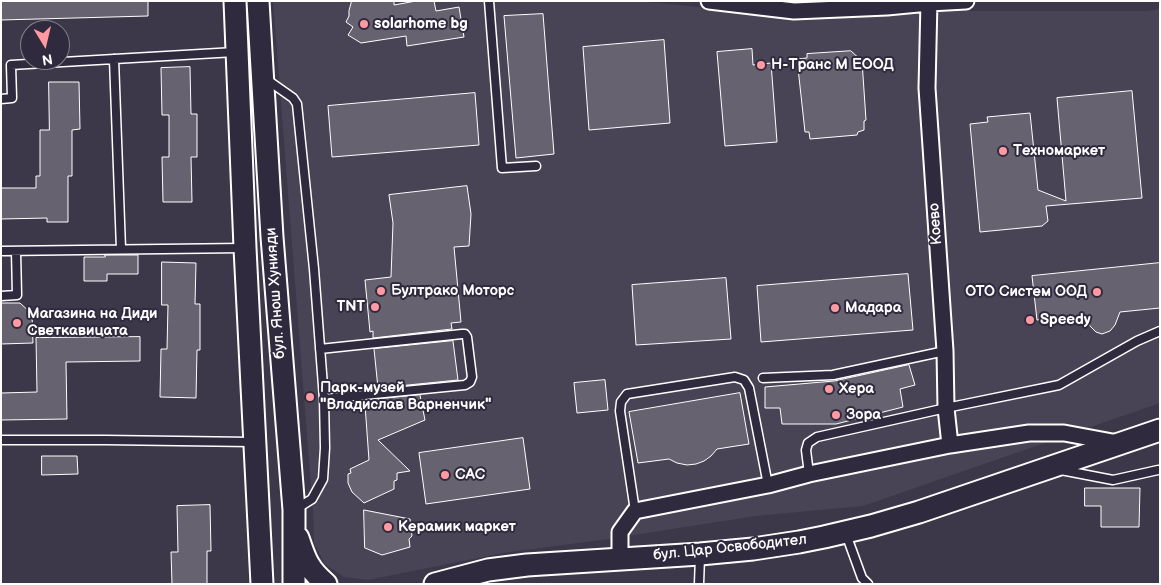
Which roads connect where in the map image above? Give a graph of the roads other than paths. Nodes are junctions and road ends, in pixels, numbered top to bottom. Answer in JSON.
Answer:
{"nodes":[{"id":1,"x":235,"y":1,"type":"edge"},
{"id":2,"x":258,"y":1,"type":"edge"},
{"id":3,"x":489,"y":1,"type":"edge"},
{"id":4,"x":709,"y":1,"type":"edge"},
{"id":5,"x":966,"y":1,"type":"edge"},
{"id":6,"x":929,"y":2,"type":"edge"},
{"id":7,"x":238,"y":52,"type":"junction"},
{"id":8,"x":114,"y":59,"type":"junction"},
{"id":9,"x":262,"y":76,"type":"junction"},
{"id":10,"x":1,"y":98,"type":"edge"},
{"id":11,"x":536,"y":166,"type":"dead end"},
{"id":12,"x":245,"y":248,"type":"junction"},
{"id":13,"x":121,"y":249,"type":"junction"},
{"id":14,"x":1,"y":251,"type":"edge"},
{"id":15,"x":16,"y":251,"type":"junction"},
{"id":16,"x":1,"y":296,"type":"edge"},
{"id":17,"x":1160,"y":330,"type":"edge"},
{"id":18,"x":320,"y":349,"type":"junction"},
{"id":19,"x":945,"y":351,"type":"junction"},
{"id":20,"x":763,"y":378,"type":"dead end"},
{"id":21,"x":324,"y":399,"type":"junction"},
{"id":22,"x":946,"y":408,"type":"junction"},
{"id":23,"x":1160,"y":430,"type":"edge"},
{"id":24,"x":1,"y":440,"type":"edge"},
{"id":25,"x":254,"y":442,"type":"junction"},
{"id":26,"x":1119,"y":443,"type":"junction"},
{"id":27,"x":950,"y":445,"type":"junction"},
{"id":28,"x":1049,"y":467,"type":"junction"},
{"id":29,"x":1158,"y":470,"type":"dead end"},
{"id":30,"x":809,"y":474,"type":"junction"},
{"id":31,"x":768,"y":485,"type":"junction"},
{"id":32,"x":635,"y":511,"type":"junction"},
{"id":33,"x":294,"y":518,"type":"junction"},
{"id":34,"x":846,"y":532,"type":"junction"},
{"id":35,"x":700,"y":554,"type":"junction"},
{"id":36,"x":620,"y":558,"type":"junction"},
{"id":37,"x":262,"y":584,"type":"edge"},
{"id":38,"x":294,"y":584,"type":"edge"},
{"id":39,"x":326,"y":584,"type":"edge"},
{"id":40,"x":435,"y":584,"type":"edge"},
{"id":41,"x":699,"y":584,"type":"edge"},
{"id":42,"x":868,"y":584,"type":"edge"}],
"edges":[{"from":1,"to":7,"type":"street","name":"бул. Янош Хунияди"},
{"from":2,"to":9,"type":"street","name":"бул. Янош Хунияди"},
{"from":3,"to":11,"type":"lane"},
{"from":4,"to":6,"type":"street"},
{"from":5,"to":6,"type":"street"},
{"from":6,"to":19,"type":"street","name":"Коево"},
{"from":7,"to":8,"type":"lane"},
{"from":7,"to":12,"type":"street","name":"бул. Янош Хунияди"},
{"from":8,"to":10,"type":"lane"},
{"from":8,"to":13,"type":"lane"},
{"from":9,"to":18,"type":"lane"},
{"from":9,"to":33,"type":"street","name":"бул. Янош Хунияди"},
{"from":12,"to":13,"type":"lane"},
{"from":12,"to":25,"type":"street","name":"бул. Янош Хунияди"},
{"from":13,"to":15,"type":"lane"},
{"from":14,"to":15,"type":"lane"},
{"from":15,"to":16,"type":"lane"},
{"from":17,"to":22,"type":"lane"},
{"from":18,"to":21,"type":"lane"},
{"from":18,"to":21,"type":"lane"},
{"from":19,"to":20,"type":"lane"},
{"from":19,"to":22,"type":"street","name":"Коево"},
{"from":21,"to":33,"type":"lane"},
{"from":22,"to":27,"type":"street","name":"Коево"},
{"from":22,"to":30,"type":"lane"},
{"from":23,"to":26,"type":"street","name":"бул. Цар Освободител"},
{"from":24,"to":25,"type":"lane"},
{"from":25,"to":37,"type":"street","name":"бул. Янош Хунияди"},
{"from":26,"to":27,"type":"street"},
{"from":26,"to":28,"type":"street","name":"бул. Цар Освободител"},
{"from":27,"to":30,"type":"street"},
{"from":28,"to":29,"type":"lane"},
{"from":28,"to":34,"type":"street","name":"бул. Цар Освободител"},
{"from":30,"to":31,"type":"street"},
{"from":31,"to":32,"type":"street"},
{"from":31,"to":32,"type":"lane"},
{"from":32,"to":36,"type":"street"},
{"from":33,"to":38,"type":"street","name":"бул. Янош Хунияди"},
{"from":33,"to":39,"type":"street"},
{"from":34,"to":35,"type":"street","name":"бул. Цар Освободител"},
{"from":34,"to":42,"type":"lane"},
{"from":35,"to":36,"type":"street","name":"бул. Цар Освободител"},
{"from":35,"to":41,"type":"lane"},
{"from":36,"to":40,"type":"street","name":"бул. Цар Освободител"}]}
